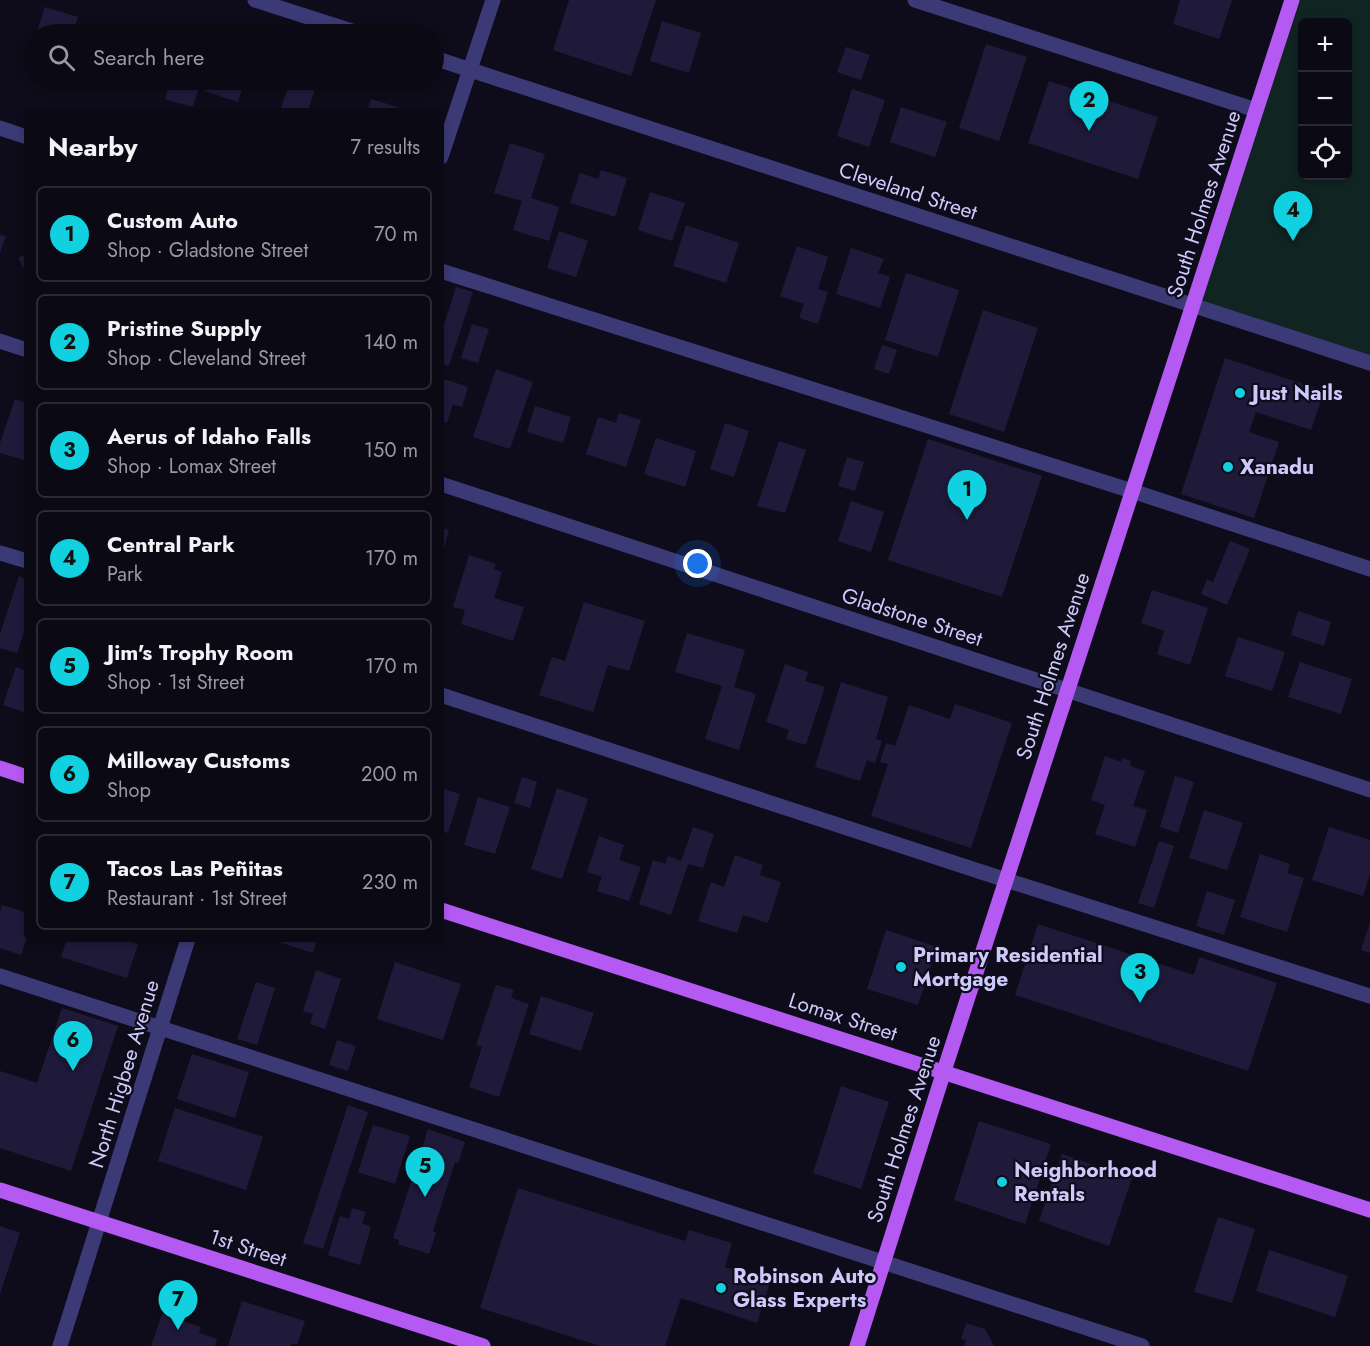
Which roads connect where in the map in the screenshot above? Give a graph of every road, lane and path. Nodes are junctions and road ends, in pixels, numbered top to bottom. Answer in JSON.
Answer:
{"nodes":[{"id":1,"x":255,"y":0,"type":"edge"},
{"id":2,"x":493,"y":0,"type":"edge"},
{"id":3,"x":915,"y":0,"type":"edge"},
{"id":4,"x":1292,"y":0,"type":"edge"},
{"id":5,"x":330,"y":24,"type":"edge"},
{"id":6,"x":444,"y":61,"type":"edge"},
{"id":7,"x":470,"y":70,"type":"junction"},
{"id":8,"x":1256,"y":110,"type":"junction"},
{"id":9,"x":0,"y":128,"type":"edge"},
{"id":10,"x":24,"y":136,"type":"edge"},
{"id":11,"x":444,"y":148,"type":"edge"},
{"id":12,"x":444,"y":272,"type":"edge"},
{"id":13,"x":1194,"y":306,"type":"junction"},
{"id":14,"x":0,"y":341,"type":"edge"},
{"id":15,"x":24,"y":349,"type":"edge"},
{"id":16,"x":1370,"y":363,"type":"edge"},
{"id":17,"x":444,"y":485,"type":"edge"},
{"id":18,"x":1132,"y":491,"type":"junction"},
{"id":19,"x":0,"y":553,"type":"edge"},
{"id":20,"x":24,"y":560,"type":"edge"},
{"id":21,"x":1370,"y":570,"type":"edge"},
{"id":22,"x":1068,"y":690,"type":"junction"},
{"id":23,"x":444,"y":696,"type":"edge"},
{"id":24,"x":0,"y":768,"type":"edge"},
{"id":25,"x":24,"y":776,"type":"edge"},
{"id":26,"x":1370,"y":790,"type":"edge"},
{"id":27,"x":1006,"y":880,"type":"junction"},
{"id":28,"x":444,"y":911,"type":"edge"},
{"id":29,"x":187,"y":942,"type":"edge"},
{"id":30,"x":0,"y":976,"type":"edge"},
{"id":31,"x":1370,"y":996,"type":"edge"},
{"id":32,"x":161,"y":1027,"type":"junction"},
{"id":33,"x":944,"y":1071,"type":"junction"},
{"id":34,"x":0,"y":1190,"type":"edge"},
{"id":35,"x":1370,"y":1210,"type":"edge"},
{"id":36,"x":99,"y":1222,"type":"junction"},
{"id":37,"x":883,"y":1263,"type":"junction"},
{"id":38,"x":60,"y":1346,"type":"edge"},
{"id":39,"x":483,"y":1346,"type":"edge"},
{"id":40,"x":857,"y":1346,"type":"edge"},
{"id":41,"x":1142,"y":1346,"type":"edge"}],
"edges":[{"from":1,"to":5,"type":"street"},
{"from":2,"to":7,"type":"street"},
{"from":3,"to":8,"type":"street"},
{"from":4,"to":8,"type":"main road","name":"South Holmes Avenue"},
{"from":6,"to":7,"type":"street","name":"Cleveland Street"},
{"from":7,"to":11,"type":"street"},
{"from":7,"to":13,"type":"street","name":"Cleveland Street"},
{"from":8,"to":13,"type":"main road","name":"South Holmes Avenue"},
{"from":9,"to":10,"type":"street"},
{"from":12,"to":18,"type":"street"},
{"from":13,"to":16,"type":"street","name":"Cleveland Street"},
{"from":13,"to":18,"type":"main road","name":"South Holmes Avenue"},
{"from":14,"to":15,"type":"street"},
{"from":17,"to":22,"type":"street","name":"Gladstone Street"},
{"from":18,"to":21,"type":"street"},
{"from":18,"to":22,"type":"main road","name":"South Holmes Avenue"},
{"from":19,"to":20,"type":"street"},
{"from":22,"to":26,"type":"street","name":"Gladstone Street"},
{"from":22,"to":27,"type":"main road","name":"South Holmes Avenue"},
{"from":23,"to":27,"type":"street"},
{"from":24,"to":25,"type":"main road"},
{"from":27,"to":31,"type":"street"},
{"from":27,"to":33,"type":"main road","name":"South Holmes Avenue"},
{"from":28,"to":33,"type":"main road","name":"Lomax Street"},
{"from":29,"to":32,"type":"street","name":"North Higbee Avenue"},
{"from":30,"to":32,"type":"street"},
{"from":32,"to":36,"type":"street","name":"North Higbee Avenue"},
{"from":32,"to":37,"type":"street"},
{"from":33,"to":35,"type":"main road","name":"Lomax Street"},
{"from":33,"to":37,"type":"main road","name":"South Holmes Avenue"},
{"from":34,"to":36,"type":"main road","name":"1st Street"},
{"from":36,"to":38,"type":"street","name":"North Higbee Avenue"},
{"from":36,"to":39,"type":"main road","name":"1st Street"},
{"from":37,"to":40,"type":"main road","name":"South Holmes Avenue"},
{"from":37,"to":41,"type":"street"}]}
